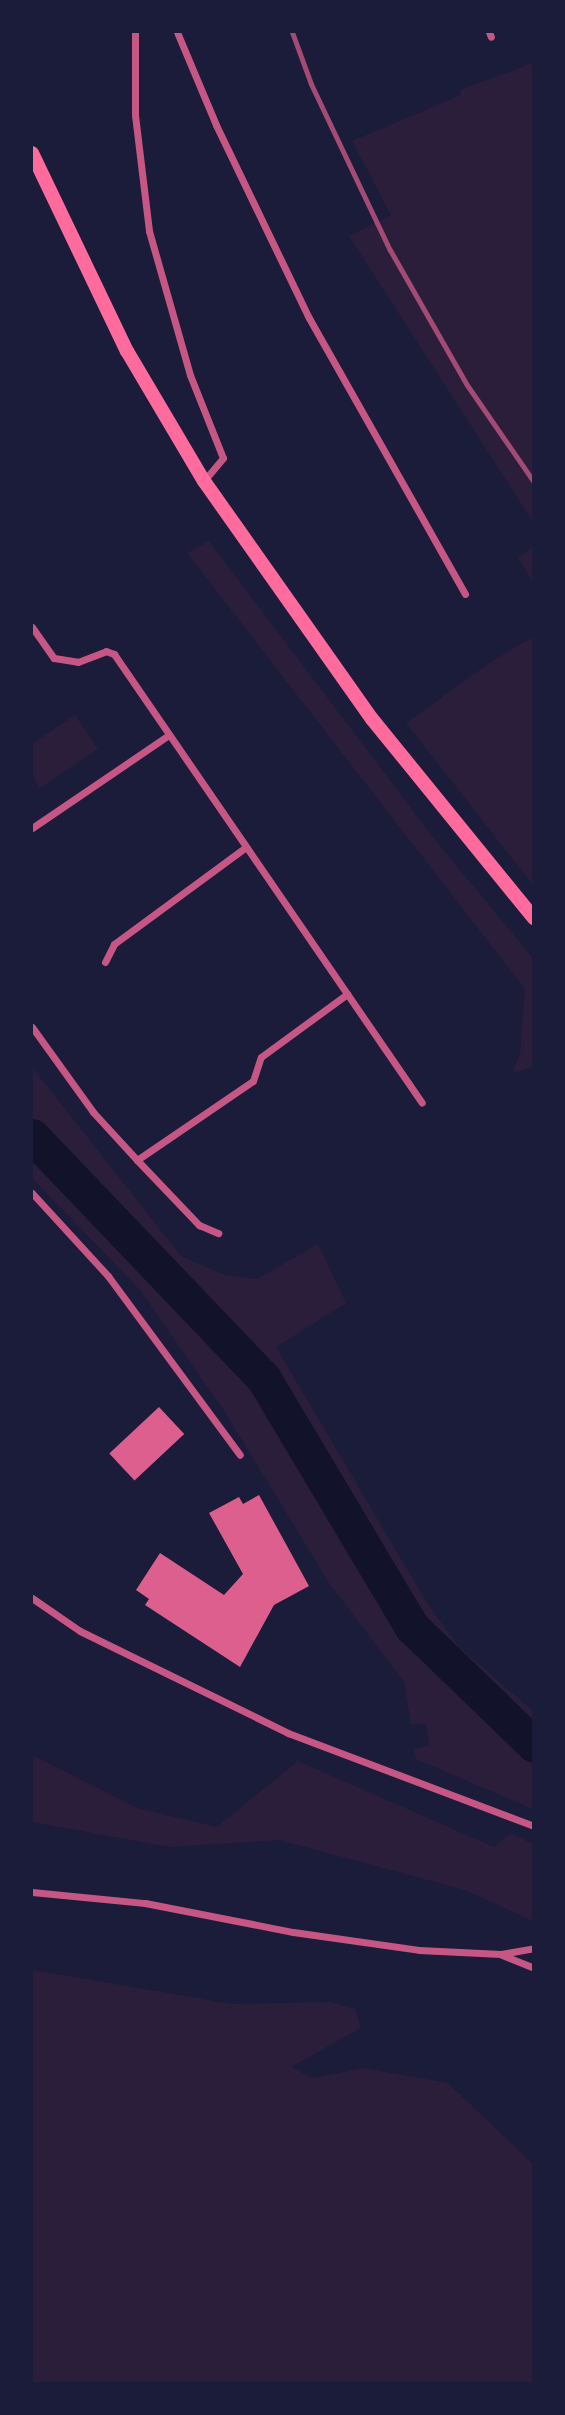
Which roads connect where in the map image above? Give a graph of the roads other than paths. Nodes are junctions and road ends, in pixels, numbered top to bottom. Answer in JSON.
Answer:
{"nodes":[{"id":1,"x":135,"y":32,"type":"edge"},
{"id":2,"x":177,"y":32,"type":"edge"},
{"id":3,"x":32,"y":153,"type":"edge"},
{"id":4,"x":204,"y":481,"type":"junction"},
{"id":5,"x":465,"y":594,"type":"dead end"},
{"id":6,"x":32,"y":627,"type":"edge"},
{"id":7,"x":169,"y":735,"type":"junction"},
{"id":8,"x":32,"y":828,"type":"edge"},
{"id":9,"x":246,"y":847,"type":"junction"},
{"id":10,"x":534,"y":918,"type":"edge"},
{"id":11,"x":106,"y":961,"type":"dead end"},
{"id":12,"x":347,"y":994,"type":"junction"},
{"id":13,"x":32,"y":1027,"type":"edge"},
{"id":14,"x":422,"y":1103,"type":"dead end"},
{"id":15,"x":137,"y":1160,"type":"junction"},
{"id":16,"x":32,"y":1194,"type":"edge"},
{"id":17,"x":218,"y":1233,"type":"dead end"},
{"id":18,"x":240,"y":1455,"type":"dead end"},
{"id":19,"x":32,"y":1598,"type":"edge"},
{"id":20,"x":534,"y":1825,"type":"edge"},
{"id":21,"x":32,"y":1892,"type":"edge"},
{"id":22,"x":534,"y":1948,"type":"edge"},
{"id":23,"x":501,"y":1954,"type":"junction"},
{"id":24,"x":534,"y":1968,"type":"edge"}],
"edges":[{"from":1,"to":4,"type":"street"},
{"from":2,"to":5,"type":"street"},
{"from":3,"to":4,"type":"main road"},
{"from":4,"to":10,"type":"main road"},
{"from":6,"to":7,"type":"street"},
{"from":7,"to":8,"type":"street"},
{"from":7,"to":9,"type":"street"},
{"from":9,"to":11,"type":"street"},
{"from":9,"to":12,"type":"street"},
{"from":12,"to":14,"type":"street"},
{"from":12,"to":15,"type":"street"},
{"from":13,"to":15,"type":"street"},
{"from":15,"to":17,"type":"street"},
{"from":16,"to":18,"type":"street"},
{"from":19,"to":20,"type":"street"},
{"from":21,"to":23,"type":"street"},
{"from":22,"to":23,"type":"street"},
{"from":23,"to":24,"type":"street"}]}
